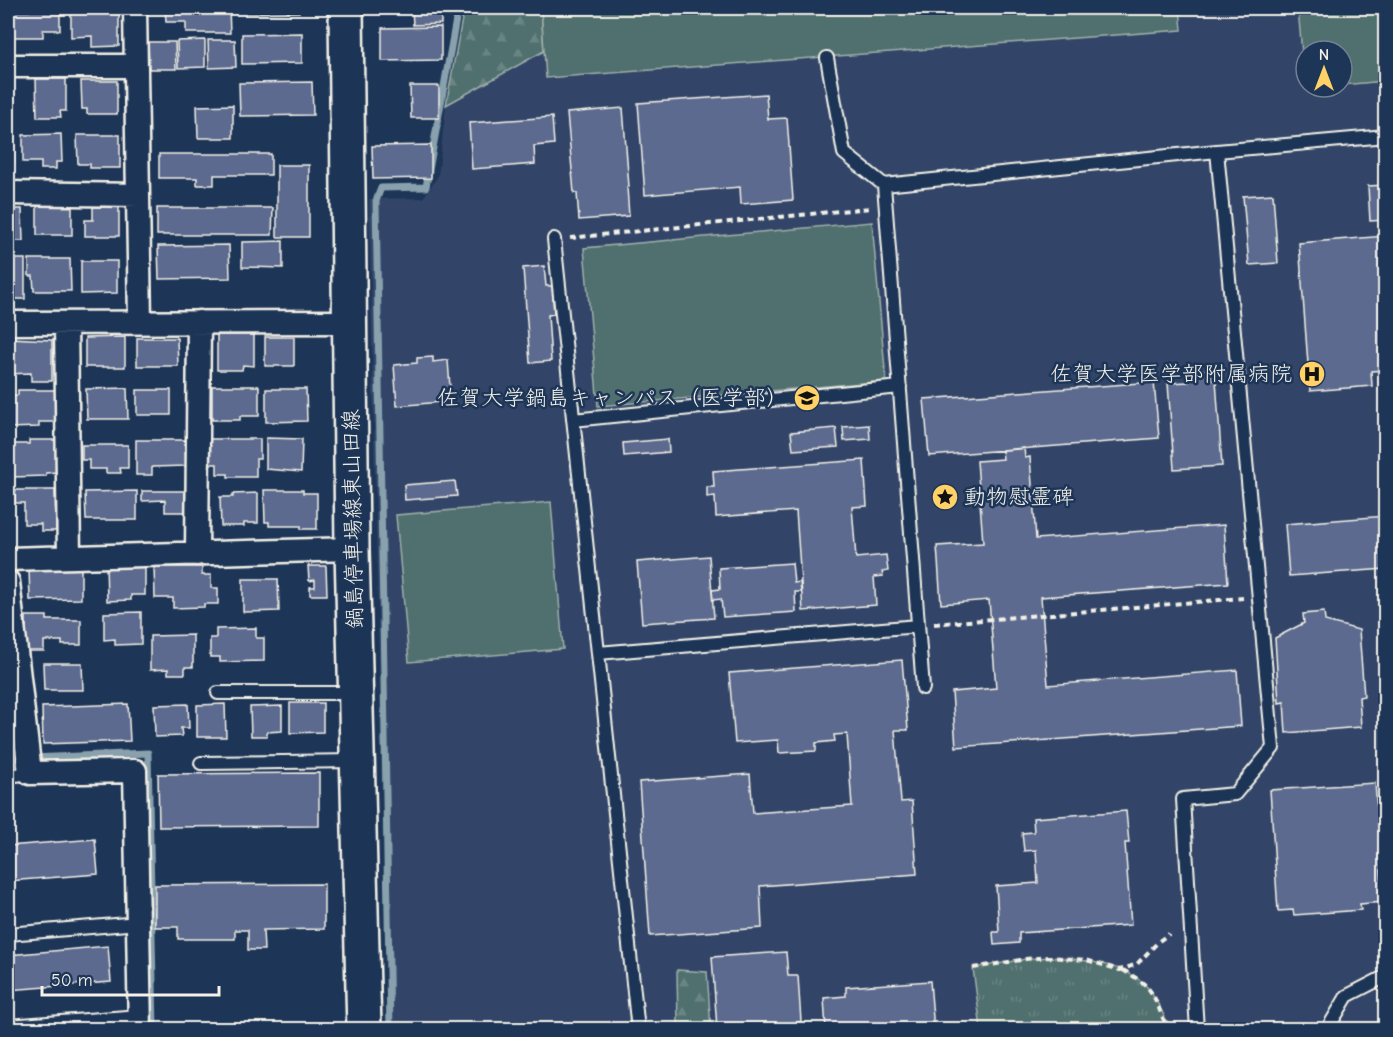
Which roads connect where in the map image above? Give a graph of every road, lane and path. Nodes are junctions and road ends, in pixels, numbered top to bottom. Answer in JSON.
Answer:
{"nodes":[{"id":1,"x":135,"y":8,"type":"edge"},
{"id":2,"x":346,"y":8,"type":"edge"},
{"id":3,"x":827,"y":58,"type":"dead end"},
{"id":4,"x":8,"y":66,"type":"edge"},
{"id":5,"x":136,"y":66,"type":"junction"},
{"id":6,"x":1386,"y":136,"type":"edge"},
{"id":7,"x":1217,"y":150,"type":"junction"},
{"id":8,"x":884,"y":185,"type":"junction"},
{"id":9,"x":8,"y":193,"type":"edge"},
{"id":10,"x":138,"y":195,"type":"junction"},
{"id":11,"x":886,"y":206,"type":"junction"},
{"id":12,"x":554,"y":239,"type":"joint"},
{"id":13,"x":140,"y":322,"type":"junction"},
{"id":14,"x":199,"y":322,"type":"junction"},
{"id":15,"x":350,"y":322,"type":"junction"},
{"id":16,"x":8,"y":323,"type":"edge"},
{"id":17,"x":66,"y":323,"type":"junction"},
{"id":18,"x":900,"y":387,"type":"junction"},
{"id":19,"x":573,"y":420,"type":"junction"},
{"id":20,"x":352,"y":549,"type":"junction"},
{"id":21,"x":197,"y":554,"type":"junction"},
{"id":22,"x":69,"y":557,"type":"junction"},
{"id":23,"x":8,"y":559,"type":"edge"},
{"id":24,"x":8,"y":582,"type":"edge"},
{"id":25,"x":1259,"y":597,"type":"junction"},
{"id":26,"x":918,"y":626,"type":"junction"},
{"id":27,"x":598,"y":653,"type":"junction"},
{"id":28,"x":923,"y":688,"type":"dead end"},
{"id":29,"x":218,"y":693,"type":"dead end"},
{"id":30,"x":356,"y":693,"type":"junction"},
{"id":31,"x":358,"y":760,"type":"junction"},
{"id":32,"x":29,"y":762,"type":"junction"},
{"id":33,"x":201,"y":763,"type":"dead end"},
{"id":34,"x":8,"y":776,"type":"edge"},
{"id":35,"x":138,"y":922,"type":"junction"},
{"id":36,"x":8,"y":934,"type":"edge"},
{"id":37,"x":1169,"y":934,"type":"dead end"},
{"id":38,"x":974,"y":969,"type":"dead end"},
{"id":39,"x":1123,"y":969,"type":"junction"},
{"id":40,"x":1386,"y":976,"type":"edge"},
{"id":41,"x":140,"y":1023,"type":"edge"},
{"id":42,"x":8,"y":1026,"type":"edge"},
{"id":43,"x":364,"y":1029,"type":"edge"},
{"id":44,"x":638,"y":1029,"type":"edge"},
{"id":45,"x":1169,"y":1029,"type":"edge"},
{"id":46,"x":1197,"y":1029,"type":"edge"},
{"id":47,"x":1327,"y":1029,"type":"edge"}],
"edges":[{"from":1,"to":5,"type":"street"},
{"from":2,"to":15,"type":"main road","name":"鍋島停車場線東山田線"},
{"from":3,"to":8,"type":"lane"},
{"from":4,"to":5,"type":"street"},
{"from":5,"to":10,"type":"street"},
{"from":6,"to":7,"type":"lane"},
{"from":7,"to":8,"type":"lane"},
{"from":7,"to":25,"type":"lane"},
{"from":8,"to":11,"type":"lane"},
{"from":9,"to":10,"type":"street"},
{"from":10,"to":13,"type":"street"},
{"from":11,"to":12,"type":"path"},
{"from":11,"to":18,"type":"lane"},
{"from":12,"to":19,"type":"lane"},
{"from":13,"to":14,"type":"street"},
{"from":13,"to":17,"type":"street"},
{"from":14,"to":15,"type":"street"},
{"from":14,"to":21,"type":"street"},
{"from":15,"to":20,"type":"main road","name":"鍋島停車場線東山田線"},
{"from":16,"to":17,"type":"street"},
{"from":17,"to":22,"type":"street"},
{"from":18,"to":19,"type":"lane"},
{"from":18,"to":26,"type":"lane"},
{"from":19,"to":27,"type":"lane"},
{"from":20,"to":21,"type":"street"},
{"from":20,"to":30,"type":"main road","name":"鍋島停車場線東山田線"},
{"from":21,"to":22,"type":"street"},
{"from":22,"to":23,"type":"street"},
{"from":24,"to":32,"type":"street"},
{"from":25,"to":26,"type":"path"},
{"from":25,"to":46,"type":"lane"},
{"from":26,"to":27,"type":"lane"},
{"from":26,"to":28,"type":"lane"},
{"from":27,"to":44,"type":"lane"},
{"from":29,"to":30,"type":"lane"},
{"from":30,"to":31,"type":"main road","name":"鍋島停車場線東山田線"},
{"from":31,"to":33,"type":"lane"},
{"from":31,"to":43,"type":"main road","name":"鍋島停車場線東山田線"},
{"from":32,"to":34,"type":"lane"},
{"from":32,"to":35,"type":"street"},
{"from":35,"to":36,"type":"lane"},
{"from":35,"to":41,"type":"street"},
{"from":37,"to":39,"type":"path"},
{"from":38,"to":39,"type":"path"},
{"from":39,"to":45,"type":"path"},
{"from":40,"to":47,"type":"lane"},
{"from":41,"to":42,"type":"lane"}]}
